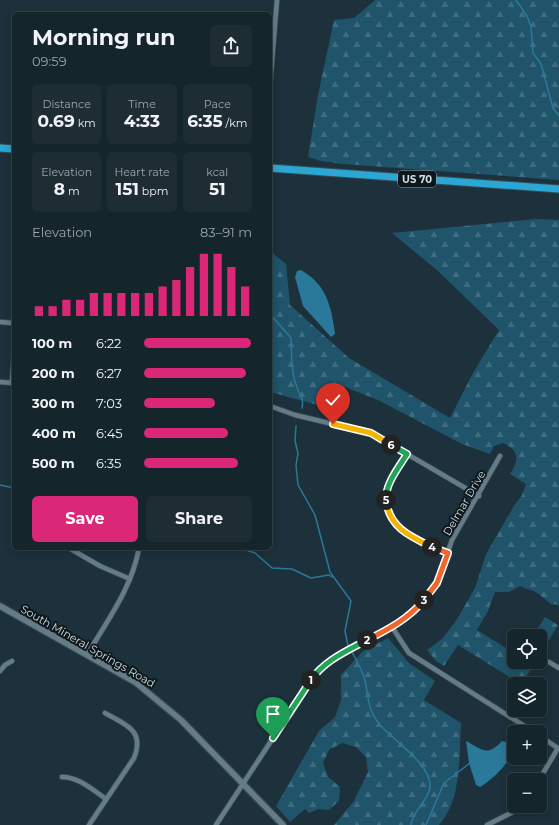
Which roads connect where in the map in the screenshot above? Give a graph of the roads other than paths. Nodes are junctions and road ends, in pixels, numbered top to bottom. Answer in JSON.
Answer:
{"nodes":[{"id":1,"x":277,"y":0,"type":"edge"},
{"id":2,"x":272,"y":61,"type":"edge"},
{"id":3,"x":0,"y":148,"type":"edge"},
{"id":4,"x":12,"y":150,"type":"edge"},
{"id":5,"x":272,"y":168,"type":"edge"},
{"id":6,"x":559,"y":190,"type":"edge"},
{"id":7,"x":0,"y":322,"type":"edge"},
{"id":8,"x":12,"y":323,"type":"edge"},
{"id":9,"x":0,"y":382,"type":"edge"},
{"id":10,"x":12,"y":383,"type":"edge"},
{"id":11,"x":272,"y":407,"type":"edge"},
{"id":12,"x":407,"y":454,"type":"junction"},
{"id":13,"x":500,"y":456,"type":"dead end"},
{"id":14,"x":479,"y":496,"type":"junction"},
{"id":15,"x":72,"y":550,"type":"edge"},
{"id":16,"x":137,"y":550,"type":"edge"},
{"id":17,"x":448,"y":553,"type":"junction"},
{"id":18,"x":130,"y":579,"type":"junction"},
{"id":19,"x":0,"y":606,"type":"edge"},
{"id":20,"x":392,"y":627,"type":"junction"},
{"id":21,"x":87,"y":655,"type":"junction"},
{"id":22,"x":12,"y":661,"type":"dead end"},
{"id":23,"x":549,"y":662,"type":"dead end"},
{"id":24,"x":559,"y":668,"type":"edge"},
{"id":25,"x":0,"y":672,"type":"edge"},
{"id":26,"x":105,"y":713,"type":"dead end"},
{"id":27,"x":523,"y":725,"type":"edge"},
{"id":28,"x":547,"y":740,"type":"edge"},
{"id":29,"x":559,"y":748,"type":"edge"},
{"id":30,"x":543,"y":773,"type":"edge"},
{"id":31,"x":62,"y":777,"type":"dead end"},
{"id":32,"x":245,"y":784,"type":"junction"},
{"id":33,"x":106,"y":799,"type":"junction"},
{"id":34,"x":511,"y":813,"type":"edge"},
{"id":35,"x":89,"y":825,"type":"edge"},
{"id":36,"x":216,"y":825,"type":"edge"},
{"id":37,"x":283,"y":825,"type":"edge"},
{"id":38,"x":487,"y":825,"type":"edge"}],
"edges":[{"from":1,"to":2,"type":"street"},
{"from":3,"to":4,"type":"highway"},
{"from":5,"to":6,"type":"highway","number":"US 70"},
{"from":7,"to":8,"type":"street"},
{"from":9,"to":10,"type":"street"},
{"from":11,"to":12,"type":"street"},
{"from":12,"to":14,"type":"street"},
{"from":12,"to":17,"type":"street"},
{"from":13,"to":14,"type":"street","name":"Delmar Drive"},
{"from":14,"to":17,"type":"street","name":"Delmar Drive"},
{"from":15,"to":18,"type":"street"},
{"from":16,"to":18,"type":"street"},
{"from":17,"to":20,"type":"street","name":"Delmar Drive"},
{"from":18,"to":21,"type":"street"},
{"from":19,"to":21,"type":"street","name":"South Mineral Springs Road"},
{"from":20,"to":27,"type":"street"},
{"from":20,"to":32,"type":"street","name":"Delmar Drive"},
{"from":21,"to":32,"type":"street","name":"South Mineral Springs Road"},
{"from":22,"to":25,"type":"street"},
{"from":23,"to":24,"type":"street"},
{"from":26,"to":33,"type":"street"},
{"from":28,"to":29,"type":"street"},
{"from":29,"to":30,"type":"street"},
{"from":31,"to":33,"type":"street"},
{"from":32,"to":36,"type":"street","name":"Delmar Drive"},
{"from":32,"to":37,"type":"street","name":"South Mineral Springs Road"},
{"from":33,"to":35,"type":"street"},
{"from":34,"to":38,"type":"street"}]}
